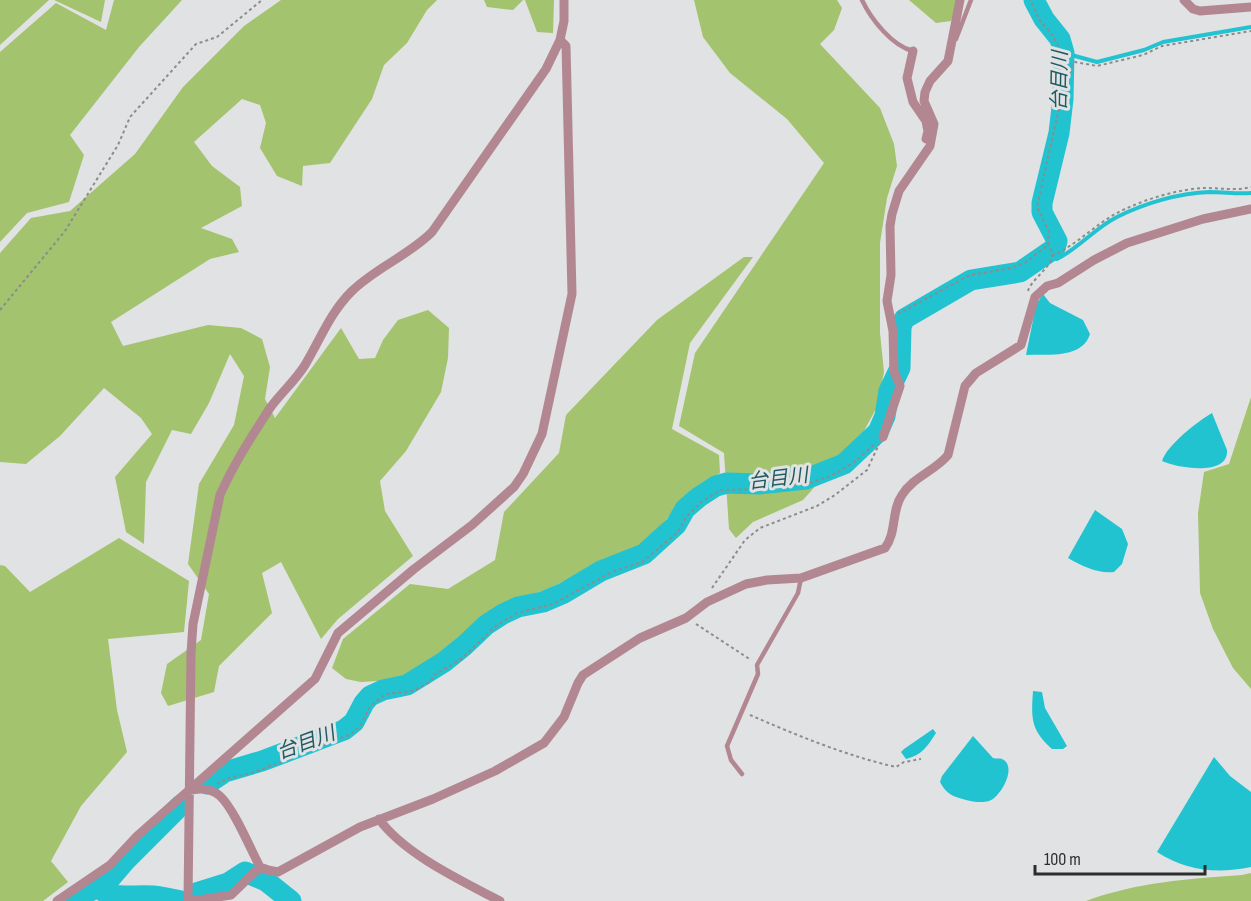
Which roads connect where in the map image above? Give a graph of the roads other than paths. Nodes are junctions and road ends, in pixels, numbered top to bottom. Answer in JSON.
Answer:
{"nodes":[{"id":1,"x":564,"y":0,"type":"edge"},
{"id":2,"x":862,"y":0,"type":"edge"},
{"id":3,"x":960,"y":0,"type":"edge"},
{"id":4,"x":971,"y":0,"type":"edge"},
{"id":5,"x":1184,"y":0,"type":"edge"},
{"id":6,"x":1251,"y":7,"type":"edge"},
{"id":7,"x":560,"y":40,"type":"junction"},
{"id":8,"x":914,"y":51,"type":"joint"},
{"id":9,"x":948,"y":61,"type":"junction"},
{"id":10,"x":922,"y":159,"type":"junction"},
{"id":11,"x":1251,"y":209,"type":"edge"},
{"id":12,"x":883,"y":437,"type":"road end"},
{"id":13,"x":801,"y":578,"type":"junction"},
{"id":14,"x":742,"y":774,"type":"dead end"},
{"id":15,"x":188,"y":791,"type":"junction"},
{"id":16,"x":379,"y":819,"type":"junction"},
{"id":17,"x":256,"y":871,"type":"junction"},
{"id":18,"x":57,"y":901,"type":"edge"},
{"id":19,"x":190,"y":901,"type":"edge"},
{"id":20,"x":500,"y":901,"type":"edge"}],
"edges":[{"from":1,"to":7,"type":"street"},
{"from":2,"to":8,"type":"lane"},
{"from":3,"to":9,"type":"street"},
{"from":4,"to":9,"type":"lane"},
{"from":5,"to":6,"type":"street"},
{"from":7,"to":15,"type":"street"},
{"from":7,"to":15,"type":"street"},
{"from":8,"to":10,"type":"street"},
{"from":9,"to":10,"type":"street"},
{"from":10,"to":12,"type":"street"},
{"from":11,"to":13,"type":"street"},
{"from":13,"to":14,"type":"lane"},
{"from":13,"to":16,"type":"street"},
{"from":15,"to":17,"type":"street"},
{"from":15,"to":18,"type":"street"},
{"from":15,"to":19,"type":"street"},
{"from":16,"to":17,"type":"street"},
{"from":16,"to":20,"type":"street"},
{"from":17,"to":19,"type":"street"}]}
